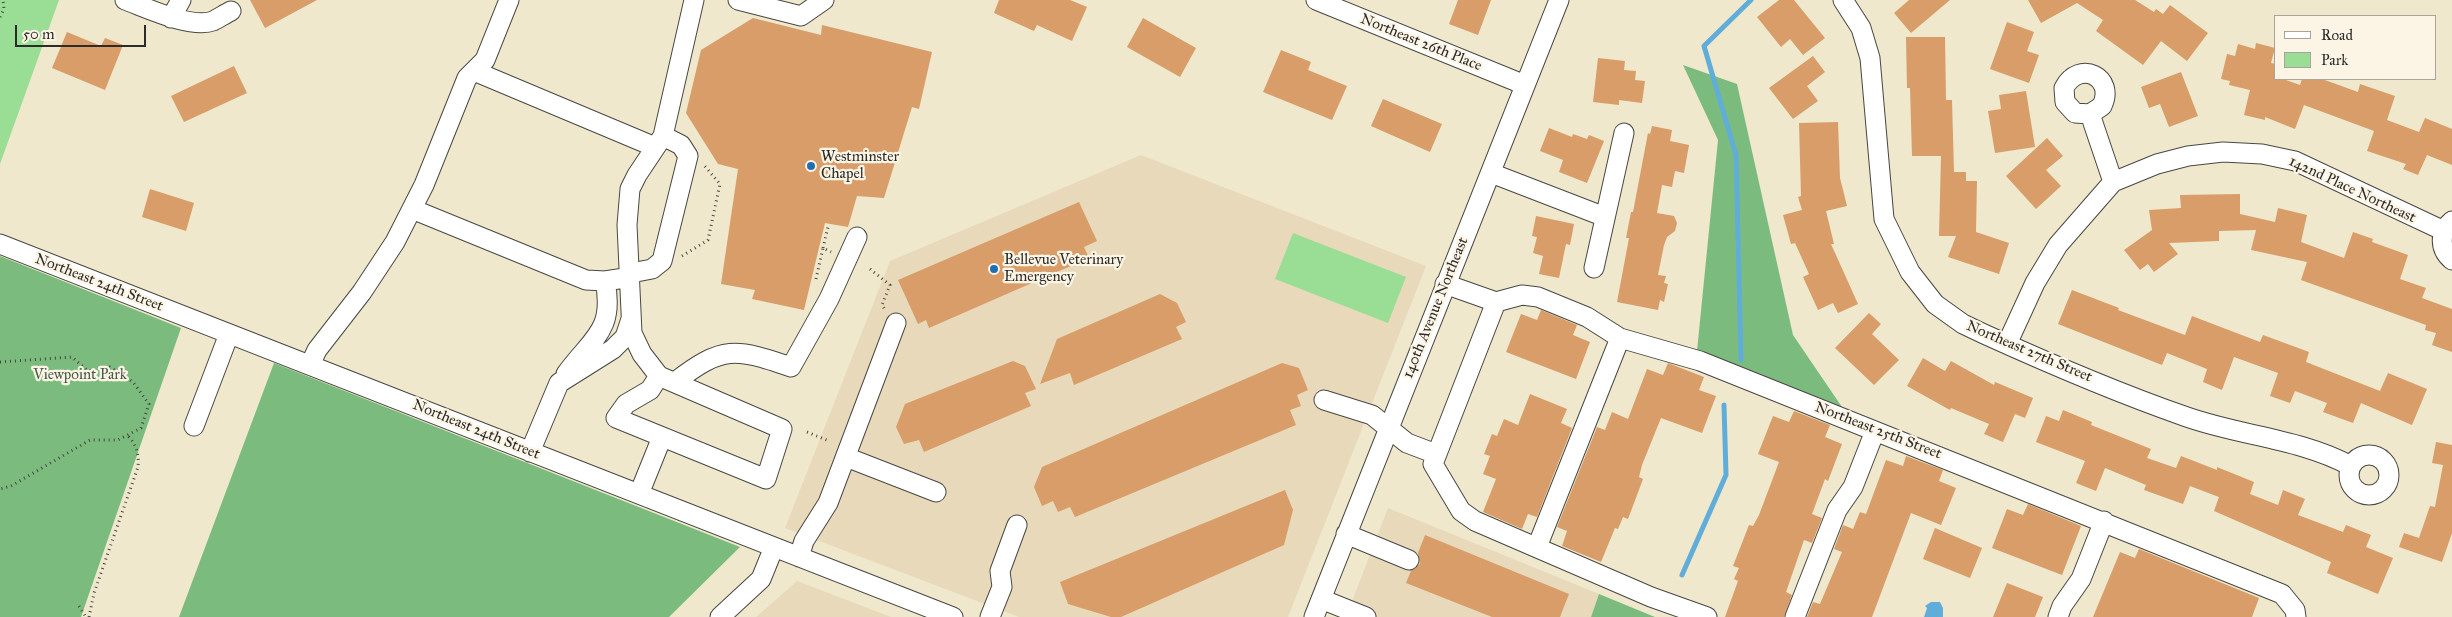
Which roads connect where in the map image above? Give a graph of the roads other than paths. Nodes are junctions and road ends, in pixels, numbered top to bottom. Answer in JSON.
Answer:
{"nodes":[{"id":1,"x":125,"y":0,"type":"edge"},
{"id":2,"x":181,"y":0,"type":"edge"},
{"id":3,"x":509,"y":0,"type":"edge"},
{"id":4,"x":738,"y":0,"type":"edge"},
{"id":5,"x":824,"y":0,"type":"edge"},
{"id":6,"x":1316,"y":0,"type":"edge"},
{"id":7,"x":1559,"y":0,"type":"edge"},
{"id":8,"x":1843,"y":0,"type":"edge"},
{"id":9,"x":698,"y":1,"type":"edge"},
{"id":10,"x":231,"y":11,"type":"dead end"},
{"id":11,"x":172,"y":18,"type":"junction"},
{"id":12,"x":474,"y":71,"type":"junction"},
{"id":13,"x":1525,"y":85,"type":"junction"},
{"id":14,"x":2090,"y":114,"type":"dead end"},
{"id":15,"x":1624,"y":133,"type":"dead end"},
{"id":16,"x":659,"y":141,"type":"junction"},
{"id":17,"x":1491,"y":173,"type":"junction"},
{"id":18,"x":2113,"y":182,"type":"junction"},
{"id":19,"x":412,"y":209,"type":"junction"},
{"id":20,"x":1605,"y":216,"type":"junction"},
{"id":21,"x":2448,"y":226,"type":"edge"},
{"id":22,"x":857,"y":237,"type":"dead end"},
{"id":23,"x":0,"y":244,"type":"edge"},
{"id":24,"x":2452,"y":260,"type":"edge"},
{"id":25,"x":1594,"y":268,"type":"dead end"},
{"id":26,"x":631,"y":275,"type":"junction"},
{"id":27,"x":605,"y":281,"type":"junction"},
{"id":28,"x":1445,"y":284,"type":"junction"},
{"id":29,"x":1496,"y":302,"type":"junction"},
{"id":30,"x":632,"y":315,"type":"junction"},
{"id":31,"x":896,"y":323,"type":"road end"},
{"id":32,"x":229,"y":334,"type":"junction"},
{"id":33,"x":1620,"y":338,"type":"junction"},
{"id":34,"x":2007,"y":344,"type":"junction"},
{"id":35,"x":613,"y":349,"type":"junction"},
{"id":36,"x":642,"y":354,"type":"junction"},
{"id":37,"x":310,"y":364,"type":"junction"},
{"id":38,"x":667,"y":379,"type":"junction"},
{"id":39,"x":559,"y":383,"type":"junction"},
{"id":40,"x":1324,"y":400,"type":"dead end"},
{"id":41,"x":194,"y":426,"type":"dead end"},
{"id":42,"x":1388,"y":428,"type":"junction"},
{"id":43,"x":1875,"y":430,"type":"junction"},
{"id":44,"x":662,"y":437,"type":"junction"},
{"id":45,"x":530,"y":452,"type":"junction"},
{"id":46,"x":1436,"y":454,"type":"junction"},
{"id":47,"x":846,"y":457,"type":"junction"},
{"id":48,"x":2351,"y":466,"type":"dead end"},
{"id":49,"x":936,"y":492,"type":"dead end"},
{"id":50,"x":639,"y":494,"type":"junction"},
{"id":51,"x":2104,"y":521,"type":"junction"},
{"id":52,"x":1017,"y":525,"type":"dead end"},
{"id":53,"x":1346,"y":534,"type":"junction"},
{"id":54,"x":774,"y":547,"type":"junction"},
{"id":55,"x":1538,"y":547,"type":"junction"},
{"id":56,"x":799,"y":557,"type":"junction"},
{"id":57,"x":1408,"y":560,"type":"dead end"},
{"id":58,"x":1321,"y":599,"type":"junction"},
{"id":59,"x":720,"y":617,"type":"edge"},
{"id":60,"x":953,"y":617,"type":"edge"},
{"id":61,"x":990,"y":617,"type":"edge"},
{"id":62,"x":1314,"y":617,"type":"edge"},
{"id":63,"x":1366,"y":617,"type":"edge"},
{"id":64,"x":1707,"y":617,"type":"edge"},
{"id":65,"x":1795,"y":617,"type":"edge"},
{"id":66,"x":2058,"y":617,"type":"edge"},
{"id":67,"x":2296,"y":617,"type":"edge"}],
"edges":[{"from":1,"to":11,"type":"street"},
{"from":2,"to":11,"type":"street"},
{"from":3,"to":12,"type":"street"},
{"from":4,"to":5,"type":"street"},
{"from":6,"to":13,"type":"street","name":"Northeast 26th Place"},
{"from":7,"to":13,"type":"street","name":"140th Avenue Northeast"},
{"from":8,"to":34,"type":"street","name":"Northeast 27th Street"},
{"from":9,"to":16,"type":"street"},
{"from":10,"to":11,"type":"street"},
{"from":12,"to":16,"type":"street"},
{"from":12,"to":19,"type":"street"},
{"from":13,"to":17,"type":"street","name":"140th Avenue Northeast"},
{"from":14,"to":18,"type":"street"},
{"from":15,"to":20,"type":"street"},
{"from":16,"to":26,"type":"street"},
{"from":16,"to":26,"type":"street"},
{"from":17,"to":20,"type":"street"},
{"from":17,"to":28,"type":"street","name":"140th Avenue Northeast"},
{"from":18,"to":21,"type":"street","name":"142nd Place Northeast"},
{"from":18,"to":34,"type":"street","name":"142nd Place Northeast"},
{"from":19,"to":27,"type":"street"},
{"from":19,"to":37,"type":"street"},
{"from":20,"to":25,"type":"street"},
{"from":21,"to":24,"type":"street","name":"142nd Place Northeast"},
{"from":22,"to":38,"type":"street"},
{"from":23,"to":32,"type":"street","name":"Northeast 24th Street"},
{"from":26,"to":27,"type":"street"},
{"from":26,"to":30,"type":"street"},
{"from":27,"to":39,"type":"street"},
{"from":28,"to":29,"type":"street"},
{"from":28,"to":42,"type":"street","name":"140th Avenue Northeast"},
{"from":29,"to":33,"type":"street","name":"Northeast 25th Street"},
{"from":29,"to":46,"type":"street"},
{"from":30,"to":35,"type":"street"},
{"from":30,"to":36,"type":"street"},
{"from":31,"to":47,"type":"street"},
{"from":32,"to":37,"type":"street","name":"Northeast 24th Street"},
{"from":32,"to":41,"type":"street"},
{"from":33,"to":43,"type":"street","name":"Northeast 25th Street"},
{"from":33,"to":55,"type":"street"},
{"from":34,"to":48,"type":"street","name":"Northeast 27th Street"},
{"from":35,"to":36,"type":"street"},
{"from":35,"to":39,"type":"street"},
{"from":36,"to":38,"type":"street"},
{"from":37,"to":45,"type":"street","name":"Northeast 24th Street"},
{"from":38,"to":44,"type":"street"},
{"from":38,"to":44,"type":"street"},
{"from":39,"to":45,"type":"street"},
{"from":40,"to":42,"type":"street"},
{"from":42,"to":46,"type":"street"},
{"from":42,"to":53,"type":"street","name":"140th Avenue Northeast"},
{"from":43,"to":51,"type":"street","name":"Northeast 25th Street"},
{"from":43,"to":65,"type":"street"},
{"from":44,"to":50,"type":"street"},
{"from":45,"to":50,"type":"street","name":"Northeast 24th Street"},
{"from":46,"to":55,"type":"street"},
{"from":47,"to":49,"type":"street"},
{"from":47,"to":56,"type":"street"},
{"from":50,"to":54,"type":"street","name":"Northeast 24th Street"},
{"from":51,"to":66,"type":"street"},
{"from":51,"to":67,"type":"street","name":"Northeast 25th Street"},
{"from":52,"to":61,"type":"street"},
{"from":53,"to":57,"type":"street"},
{"from":53,"to":58,"type":"street","name":"140th Avenue Northeast"},
{"from":54,"to":56,"type":"street","name":"Northeast 24th Street"},
{"from":54,"to":59,"type":"street"},
{"from":55,"to":64,"type":"street"},
{"from":56,"to":60,"type":"street","name":"Northeast 24th Street"},
{"from":58,"to":62,"type":"street","name":"140th Avenue Northeast"},
{"from":58,"to":63,"type":"street"}]}
